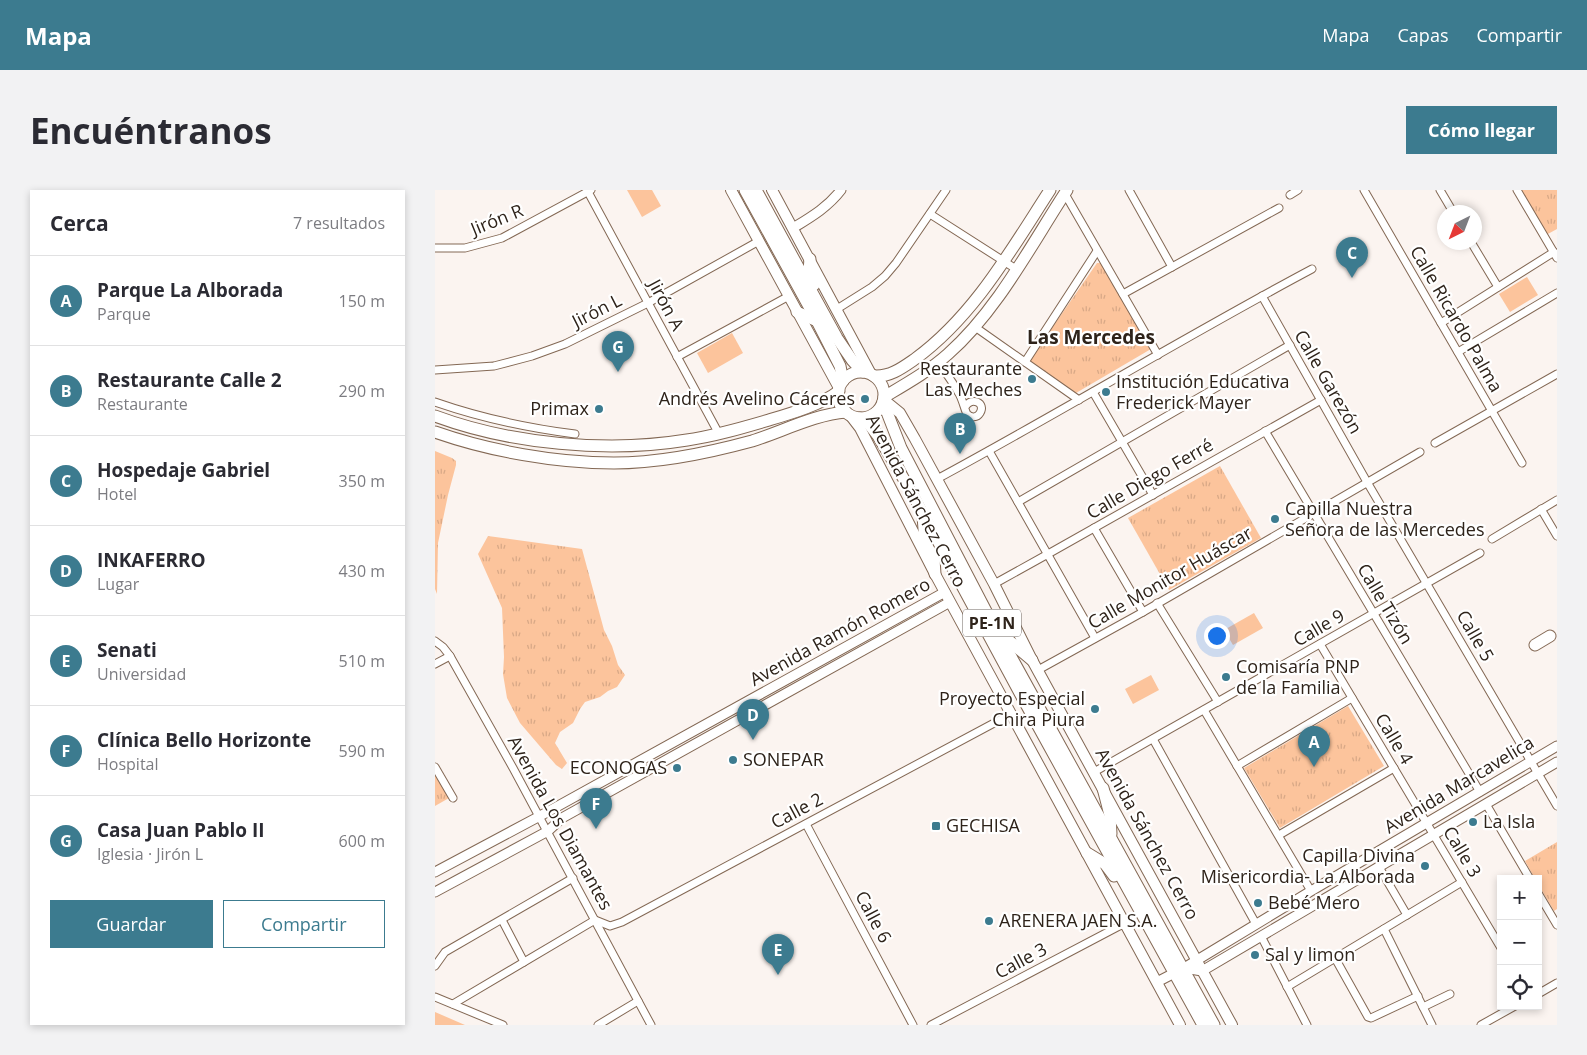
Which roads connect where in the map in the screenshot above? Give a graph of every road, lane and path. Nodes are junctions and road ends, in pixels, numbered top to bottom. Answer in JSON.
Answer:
{"nodes":[{"id":1,"x":731,"y":190,"type":"edge"},
{"id":2,"x":745,"y":190,"type":"edge"},
{"id":3,"x":756,"y":190,"type":"edge"},
{"id":4,"x":773,"y":190,"type":"edge"},
{"id":5,"x":841,"y":190,"type":"edge"},
{"id":6,"x":946,"y":190,"type":"edge"},
{"id":7,"x":1050,"y":190,"type":"edge"},
{"id":8,"x":1129,"y":190,"type":"edge"},
{"id":9,"x":1298,"y":190,"type":"edge"},
{"id":10,"x":1364,"y":190,"type":"edge"},
{"id":11,"x":1440,"y":190,"type":"edge"},
{"id":12,"x":1517,"y":190,"type":"edge"},
{"id":13,"x":589,"y":191,"type":"edge"},
{"id":14,"x":1066,"y":192,"type":"edge"},
{"id":15,"x":1290,"y":195,"type":"dead end"},
{"id":16,"x":1449,"y":205,"type":"edge"},
{"id":17,"x":1279,"y":208,"type":"dead end"},
{"id":18,"x":930,"y":214,"type":"junction"},
{"id":19,"x":793,"y":228,"type":"junction"},
{"id":20,"x":759,"y":241,"type":"junction"},
{"id":21,"x":435,"y":248,"type":"edge"},
{"id":22,"x":1097,"y":250,"type":"junction"},
{"id":23,"x":1476,"y":250,"type":"edge"},
{"id":24,"x":1555,"y":255,"type":"edge"},
{"id":25,"x":435,"y":258,"type":"edge"},
{"id":26,"x":810,"y":259,"type":"junction"},
{"id":27,"x":1004,"y":262,"type":"junction"},
{"id":28,"x":1172,"y":267,"type":"junction"},
{"id":29,"x":1016,"y":269,"type":"junction"},
{"id":30,"x":1313,"y":269,"type":"dead end"},
{"id":31,"x":1498,"y":287,"type":"junction"},
{"id":32,"x":1123,"y":294,"type":"junction"},
{"id":33,"x":1557,"y":294,"type":"edge"},
{"id":34,"x":789,"y":296,"type":"junction"},
{"id":35,"x":815,"y":296,"type":"junction"},
{"id":36,"x":1262,"y":296,"type":"junction"},
{"id":37,"x":648,"y":303,"type":"junction"},
{"id":38,"x":837,"y":309,"type":"junction"},
{"id":39,"x":797,"y":312,"type":"junction"},
{"id":40,"x":817,"y":321,"type":"junction"},
{"id":41,"x":1441,"y":323,"type":"junction"},
{"id":42,"x":975,"y":326,"type":"junction"},
{"id":43,"x":1290,"y":345,"type":"junction"},
{"id":44,"x":1458,"y":352,"type":"junction"},
{"id":45,"x":1158,"y":355,"type":"junction"},
{"id":46,"x":677,"y":357,"type":"junction"},
{"id":47,"x":938,"y":362,"type":"junction"},
{"id":48,"x":1025,"y":362,"type":"junction"},
{"id":49,"x":435,"y":370,"type":"edge"},
{"id":50,"x":869,"y":374,"type":"junction"},
{"id":51,"x":1557,"y":374,"type":"edge"},
{"id":52,"x":840,"y":386,"type":"junction"},
{"id":53,"x":1093,"y":392,"type":"junction"},
{"id":54,"x":884,"y":400,"type":"junction"},
{"id":55,"x":1079,"y":400,"type":"junction"},
{"id":56,"x":1321,"y":400,"type":"junction"},
{"id":57,"x":435,"y":402,"type":"edge"},
{"id":58,"x":965,"y":407,"type":"dead end"},
{"id":59,"x":1491,"y":411,"type":"junction"},
{"id":60,"x":852,"y":415,"type":"junction"},
{"id":61,"x":435,"y":416,"type":"edge"},
{"id":62,"x":776,"y":418,"type":"junction"},
{"id":63,"x":781,"y":431,"type":"junction"},
{"id":64,"x":1265,"y":431,"type":"junction"},
{"id":65,"x":435,"y":432,"type":"edge"},
{"id":66,"x":719,"y":434,"type":"junction"},
{"id":67,"x":575,"y":439,"type":"junction"},
{"id":68,"x":1121,"y":442,"type":"junction"},
{"id":69,"x":1435,"y":443,"type":"dead end"},
{"id":70,"x":989,"y":451,"type":"junction"},
{"id":71,"x":1420,"y":452,"type":"dead end"},
{"id":72,"x":575,"y":461,"type":"junction"},
{"id":73,"x":1522,"y":463,"type":"dead end"},
{"id":74,"x":937,"y":479,"type":"junction"},
{"id":75,"x":1367,"y":482,"type":"junction"},
{"id":76,"x":1153,"y":495,"type":"junction"},
{"id":77,"x":1557,"y":500,"type":"edge"},
{"id":78,"x":1018,"y":502,"type":"junction"},
{"id":79,"x":1541,"y":509,"type":"junction"},
{"id":80,"x":923,"y":512,"type":"junction"},
{"id":81,"x":1313,"y":513,"type":"junction"},
{"id":82,"x":1094,"y":528,"type":"junction"},
{"id":83,"x":1557,"y":536,"type":"edge"},
{"id":84,"x":1492,"y":539,"type":"dead end"},
{"id":85,"x":1480,"y":553,"type":"dead end"},
{"id":86,"x":1048,"y":554,"type":"junction"},
{"id":87,"x":935,"y":574,"type":"junction"},
{"id":88,"x":1427,"y":583,"type":"junction"},
{"id":89,"x":994,"y":584,"type":"junction"},
{"id":90,"x":948,"y":597,"type":"junction"},
{"id":91,"x":1157,"y":603,"type":"junction"},
{"id":92,"x":1143,"y":612,"type":"junction"},
{"id":93,"x":1373,"y":614,"type":"junction"},
{"id":94,"x":988,"y":615,"type":"junction"},
{"id":95,"x":1550,"y":636,"type":"dead end"},
{"id":96,"x":1095,"y":638,"type":"junction"},
{"id":97,"x":435,"y":641,"type":"edge"},
{"id":98,"x":1320,"y":644,"type":"junction"},
{"id":99,"x":1535,"y":645,"type":"dead end"},
{"id":100,"x":450,"y":656,"type":"junction"},
{"id":101,"x":435,"y":664,"type":"edge"},
{"id":102,"x":1035,"y":665,"type":"junction"},
{"id":103,"x":1352,"y":698,"type":"junction"},
{"id":104,"x":1218,"y":702,"type":"junction"},
{"id":105,"x":1204,"y":710,"type":"junction"},
{"id":106,"x":1011,"y":714,"type":"junction"},
{"id":107,"x":1153,"y":739,"type":"junction"},
{"id":108,"x":673,"y":743,"type":"junction"},
{"id":109,"x":1557,"y":746,"type":"edge"},
{"id":110,"x":656,"y":753,"type":"junction"},
{"id":111,"x":679,"y":753,"type":"junction"},
{"id":112,"x":1532,"y":761,"type":"junction"},
{"id":113,"x":661,"y":762,"type":"junction"},
{"id":114,"x":1557,"y":762,"type":"edge"},
{"id":115,"x":1237,"y":766,"type":"junction"},
{"id":116,"x":435,"y":767,"type":"edge"},
{"id":117,"x":1394,"y":768,"type":"junction"},
{"id":118,"x":1094,"y":772,"type":"junction"},
{"id":119,"x":1538,"y":773,"type":"junction"},
{"id":120,"x":1103,"y":788,"type":"junction"},
{"id":121,"x":1480,"y":792,"type":"junction"},
{"id":122,"x":453,"y":798,"type":"dead end"},
{"id":123,"x":1486,"y":804,"type":"junction"},
{"id":124,"x":1557,"y":806,"type":"edge"},
{"id":125,"x":540,"y":816,"type":"junction"},
{"id":126,"x":1427,"y":823,"type":"junction"},
{"id":127,"x":806,"y":824,"type":"junction"},
{"id":128,"x":548,"y":832,"type":"junction"},
{"id":129,"x":1434,"y":834,"type":"junction"},
{"id":130,"x":1279,"y":836,"type":"junction"},
{"id":131,"x":1111,"y":838,"type":"junction"},
{"id":132,"x":1087,"y":853,"type":"junction"},
{"id":133,"x":1379,"y":867,"type":"junction"},
{"id":134,"x":435,"y":872,"type":"edge"},
{"id":135,"x":1528,"y":875,"type":"edge"},
{"id":136,"x":573,"y":878,"type":"junction"},
{"id":137,"x":1330,"y":880,"type":"junction"},
{"id":138,"x":1462,"y":882,"type":"junction"},
{"id":139,"x":1311,"y":891,"type":"junction"},
{"id":140,"x":435,"y":892,"type":"edge"},
{"id":141,"x":1129,"y":892,"type":"junction"},
{"id":142,"x":1337,"y":892,"type":"junction"},
{"id":143,"x":1542,"y":900,"type":"edge"},
{"id":144,"x":1407,"y":915,"type":"junction"},
{"id":145,"x":502,"y":920,"type":"junction"},
{"id":146,"x":595,"y":920,"type":"junction"},
{"id":147,"x":1125,"y":923,"type":"junction"},
{"id":148,"x":1256,"y":924,"type":"junction"},
{"id":149,"x":1557,"y":925,"type":"edge"},
{"id":150,"x":1384,"y":929,"type":"junction"},
{"id":151,"x":1261,"y":936,"type":"junction"},
{"id":152,"x":1497,"y":941,"type":"edge"},
{"id":153,"x":1335,"y":958,"type":"junction"},
{"id":154,"x":1197,"y":960,"type":"junction"},
{"id":155,"x":524,"y":962,"type":"junction"},
{"id":156,"x":435,"y":966,"type":"edge"},
{"id":157,"x":1179,"y":971,"type":"junction"},
{"id":158,"x":1203,"y":971,"type":"junction"},
{"id":159,"x":1157,"y":982,"type":"junction"},
{"id":160,"x":1557,"y":983,"type":"edge"},
{"id":161,"x":1287,"y":987,"type":"junction"},
{"id":162,"x":1542,"y":992,"type":"edge"},
{"id":163,"x":1450,"y":994,"type":"dead end"},
{"id":164,"x":435,"y":996,"type":"edge"},
{"id":165,"x":1418,"y":996,"type":"junction"},
{"id":166,"x":638,"y":1001,"type":"junction"},
{"id":167,"x":453,"y":1004,"type":"junction"},
{"id":168,"x":1423,"y":1007,"type":"junction"},
{"id":169,"x":1508,"y":1010,"type":"edge"},
{"id":170,"x":503,"y":1025,"type":"edge"},
{"id":171,"x":599,"y":1025,"type":"edge"},
{"id":172,"x":651,"y":1025,"type":"edge"},
{"id":173,"x":913,"y":1025,"type":"edge"},
{"id":174,"x":931,"y":1025,"type":"edge"},
{"id":175,"x":1181,"y":1025,"type":"edge"},
{"id":176,"x":1203,"y":1025,"type":"edge"},
{"id":177,"x":1214,"y":1025,"type":"edge"},
{"id":178,"x":1232,"y":1025,"type":"edge"},
{"id":179,"x":1307,"y":1025,"type":"edge"},
{"id":180,"x":1433,"y":1025,"type":"edge"},
{"id":181,"x":1481,"y":1025,"type":"edge"}],
"edges":[{"from":1,"to":20,"type":"main road"},
{"from":2,"to":40,"type":"main road"},
{"from":3,"to":35,"type":"main road"},
{"from":4,"to":19,"type":"main road"},
{"from":5,"to":19,"type":"street"},
{"from":6,"to":18,"type":"street"},
{"from":7,"to":27,"type":"main road"},
{"from":8,"to":28,"type":"street"},
{"from":9,"to":15,"type":"street"},
{"from":10,"to":41,"type":"street","name":"Calle Ricardo Palma"},
{"from":11,"to":16,"type":"street"},
{"from":12,"to":24,"type":"street"},
{"from":13,"to":21,"type":"street","name":"Jirón R"},
{"from":13,"to":37,"type":"street","name":"Jirón A"},
{"from":14,"to":22,"type":"street"},
{"from":14,"to":29,"type":"main road"},
{"from":17,"to":28,"type":"street"},
{"from":18,"to":27,"type":"street"},
{"from":18,"to":38,"type":"street"},
{"from":19,"to":26,"type":"main road"},
{"from":20,"to":34,"type":"main road"},
{"from":20,"to":37,"type":"street","name":"Jirón L"},
{"from":21,"to":25,"type":"street"},
{"from":22,"to":32,"type":"street"},
{"from":22,"to":48,"type":"street"},
{"from":23,"to":31,"type":"street"},
{"from":24,"to":31,"type":"street"},
{"from":26,"to":35,"type":"main road"},
{"from":26,"to":38,"type":"main road"},
{"from":27,"to":29,"type":"street"},
{"from":27,"to":50,"type":"main road"},
{"from":28,"to":32,"type":"street"},
{"from":29,"to":42,"type":"main road"},
{"from":30,"to":36,"type":"street"},
{"from":31,"to":41,"type":"street"},
{"from":32,"to":45,"type":"street"},
{"from":33,"to":44,"type":"street"},
{"from":34,"to":39,"type":"main road"},
{"from":34,"to":46,"type":"street"},
{"from":35,"to":50,"type":"main road"},
{"from":36,"to":43,"type":"street","name":"Calle Garezón"},
{"from":36,"to":45,"type":"street"},
{"from":37,"to":46,"type":"street","name":"Jirón A"},
{"from":37,"to":49,"type":"street","name":"Jirón L"},
{"from":38,"to":50,"type":"main road"},
{"from":39,"to":40,"type":"main road"},
{"from":39,"to":52,"type":"main road"},
{"from":40,"to":52,"type":"main road"},
{"from":41,"to":44,"type":"street","name":"Calle Ricardo Palma"},
{"from":42,"to":47,"type":"main road"},
{"from":42,"to":48,"type":"street"},
{"from":43,"to":56,"type":"street","name":"Calle Garezón"},
{"from":43,"to":68,"type":"street"},
{"from":44,"to":59,"type":"street","name":"Calle Ricardo Palma"},
{"from":45,"to":53,"type":"street"},
{"from":46,"to":66,"type":"street","name":"Jirón A"},
{"from":47,"to":54,"type":"main road"},
{"from":47,"to":58,"type":"street"},
{"from":48,"to":55,"type":"street"},
{"from":50,"to":52,"type":"main road"},
{"from":50,"to":54,"type":"main road","number":"PE-1N"},
{"from":51,"to":59,"type":"street"},
{"from":52,"to":60,"type":"main road","number":"PE-1N"},
{"from":52,"to":62,"type":"main road"},
{"from":53,"to":55,"type":"street"},
{"from":53,"to":68,"type":"street"},
{"from":54,"to":60,"type":"main road"},
{"from":54,"to":74,"type":"main road","name":"Avenida Sánchez Cerro"},
{"from":54,"to":94,"type":"main road","name":"Avenida Sánchez Cerro","number":"PE-1N"},
{"from":55,"to":70,"type":"street"},
{"from":56,"to":64,"type":"street","name":"Calle Diego Ferré"},
{"from":56,"to":75,"type":"street","name":"Calle Garezón"},
{"from":57,"to":67,"type":"street"},
{"from":59,"to":69,"type":"street"},
{"from":59,"to":73,"type":"street","name":"Calle Ricardo Palma"},
{"from":60,"to":63,"type":"main road"},
{"from":60,"to":80,"type":"main road","name":"Avenida Sánchez Cerro","number":"PE-1N"},
{"from":60,"to":87,"type":"main road","name":"Avenida Sánchez Cerro"},
{"from":61,"to":67,"type":"main road"},
{"from":62,"to":63,"type":"main road"},
{"from":62,"to":66,"type":"main road"},
{"from":63,"to":72,"type":"main road"},
{"from":64,"to":76,"type":"street","name":"Calle Diego Ferré"},
{"from":64,"to":81,"type":"street","name":"Calle Tizón"},
{"from":65,"to":72,"type":"main road"},
{"from":66,"to":67,"type":"main road"},
{"from":67,"to":72,"type":"main road"},
{"from":68,"to":76,"type":"street"},
{"from":68,"to":78,"type":"street"},
{"from":70,"to":74,"type":"street"},
{"from":70,"to":78,"type":"street"},
{"from":71,"to":75,"type":"street","name":"Calle Monitor Huáscar"},
{"from":74,"to":89,"type":"main road","name":"Avenida Sánchez Cerro"},
{"from":75,"to":81,"type":"street","name":"Calle Monitor Huáscar"},
{"from":75,"to":88,"type":"street","name":"Calle 5"},
{"from":76,"to":82,"type":"street","name":"Calle Diego Ferré"},
{"from":77,"to":79,"type":"street"},
{"from":78,"to":86,"type":"street"},
{"from":79,"to":83,"type":"street"},
{"from":79,"to":84,"type":"street"},
{"from":80,"to":87,"type":"main road"},
{"from":80,"to":141,"type":"main road","name":"Avenida Sánchez Cerro","number":"PE-1N"},
{"from":81,"to":91,"type":"street","name":"Calle Monitor Huáscar"},
{"from":81,"to":93,"type":"street","name":"Calle Tizón"},
{"from":82,"to":86,"type":"street","name":"Calle Diego Ferré"},
{"from":82,"to":92,"type":"street"},
{"from":85,"to":88,"type":"street","name":"Calle 9"},
{"from":86,"to":89,"type":"street","name":"Calle Diego Ferré"},
{"from":86,"to":96,"type":"street"},
{"from":87,"to":90,"type":"main road","name":"Avenida Sánchez Cerro"},
{"from":88,"to":93,"type":"street","name":"Calle 9"},
{"from":88,"to":112,"type":"street","name":"Calle 5"},
{"from":89,"to":102,"type":"main road","name":"Avenida Sánchez Cerro"},
{"from":90,"to":106,"type":"main road","name":"Avenida Sánchez Cerro"},
{"from":90,"to":108,"type":"street","name":"Avenida Ramón Romero"},
{"from":90,"to":111,"type":"street","name":"Avenida Ramón Romero"},
{"from":91,"to":92,"type":"street","name":"Calle Monitor Huáscar"},
{"from":91,"to":104,"type":"street"},
{"from":92,"to":96,"type":"street","name":"Calle Monitor Huáscar"},
{"from":93,"to":98,"type":"street","name":"Calle 9"},
{"from":93,"to":121,"type":"street","name":"Calle Tizón"},
{"from":94,"to":102,"type":"main road"},
{"from":94,"to":131,"type":"main road","name":"Avenida Sánchez Cerro","number":"PE-1N"},
{"from":95,"to":99,"type":"main road"},
{"from":96,"to":102,"type":"street","name":"Calle Monitor Huáscar"},
{"from":97,"to":100,"type":"street","name":"Avenida Los Diamantes"},
{"from":98,"to":103,"type":"street","name":"Calle 4"},
{"from":98,"to":104,"type":"street","name":"Calle 9"},
{"from":100,"to":101,"type":"street"},
{"from":100,"to":125,"type":"street","name":"Avenida Los Diamantes"},
{"from":102,"to":118,"type":"main road","name":"Avenida Sánchez Cerro"},
{"from":103,"to":115,"type":"street"},
{"from":103,"to":117,"type":"street","name":"Calle 4"},
{"from":104,"to":105,"type":"street","name":"Calle 9"},
{"from":105,"to":107,"type":"street","name":"Calle 9"},
{"from":105,"to":115,"type":"street"},
{"from":106,"to":127,"type":"street","name":"Calle 2"},
{"from":106,"to":132,"type":"main road","name":"Avenida Sánchez Cerro"},
{"from":107,"to":118,"type":"street","name":"Calle 9"},
{"from":107,"to":148,"type":"street"},
{"from":108,"to":110,"type":"street","name":"Avenida Ramón Romero"},
{"from":108,"to":111,"type":"street"},
{"from":109,"to":112,"type":"street","name":"Avenida Marcavelica"},
{"from":110,"to":113,"type":"street"},
{"from":110,"to":125,"type":"street","name":"Avenida Ramón Romero"},
{"from":111,"to":113,"type":"street","name":"Avenida Ramón Romero"},
{"from":112,"to":119,"type":"street","name":"Calle 5"},
{"from":112,"to":121,"type":"street","name":"Avenida Marcavelica"},
{"from":113,"to":128,"type":"street","name":"Avenida Ramón Romero"},
{"from":114,"to":119,"type":"street","name":"Avenida Marcavelica"},
{"from":115,"to":130,"type":"street"},
{"from":116,"to":122,"type":"street"},
{"from":117,"to":126,"type":"street","name":"Calle 4"},
{"from":117,"to":130,"type":"street"},
{"from":118,"to":120,"type":"main road","name":"Avenida Sánchez Cerro"},
{"from":119,"to":123,"type":"street","name":"Avenida Marcavelica"},
{"from":119,"to":124,"type":"street","name":"Calle 5"},
{"from":120,"to":131,"type":"main road"},
{"from":120,"to":154,"type":"main road","name":"Avenida Sánchez Cerro"},
{"from":121,"to":126,"type":"street","name":"Avenida Marcavelica"},
{"from":123,"to":129,"type":"street","name":"Avenida Marcavelica"},
{"from":123,"to":135,"type":"street"},
{"from":125,"to":128,"type":"street","name":"Avenida Los Diamantes"},
{"from":125,"to":134,"type":"street","name":"Avenida Ramón Romero"},
{"from":126,"to":129,"type":"street","name":"Calle 3"},
{"from":126,"to":137,"type":"street","name":"Avenida Marcavelica"},
{"from":127,"to":146,"type":"street","name":"Calle 2"},
{"from":127,"to":173,"type":"street","name":"Calle 6"},
{"from":128,"to":136,"type":"street","name":"Avenida Los Diamantes"},
{"from":128,"to":140,"type":"street","name":"Avenida Ramón Romero"},
{"from":129,"to":133,"type":"street","name":"Avenida Marcavelica"},
{"from":129,"to":138,"type":"street","name":"Calle 3"},
{"from":130,"to":139,"type":"street"},
{"from":131,"to":157,"type":"main road","name":"Avenida Sánchez Cerro","number":"PE-1N"},
{"from":132,"to":141,"type":"main road"},
{"from":132,"to":147,"type":"main road","name":"Avenida Sánchez Cerro"},
{"from":133,"to":142,"type":"street","name":"Avenida Marcavelica"},
{"from":133,"to":144,"type":"street"},
{"from":136,"to":145,"type":"street"},
{"from":136,"to":146,"type":"street","name":"Avenida Los Diamantes"},
{"from":137,"to":139,"type":"street","name":"Avenida Marcavelica"},
{"from":137,"to":142,"type":"street"},
{"from":138,"to":144,"type":"street"},
{"from":138,"to":152,"type":"street","name":"Calle 3"},
{"from":139,"to":148,"type":"street","name":"Avenida Marcavelica"},
{"from":141,"to":157,"type":"main road","name":"Avenida Sánchez Cerro","number":"PE-1N"},
{"from":142,"to":151,"type":"street","name":"Avenida Marcavelica"},
{"from":143,"to":149,"type":"street"},
{"from":144,"to":150,"type":"street"},
{"from":145,"to":155,"type":"street"},
{"from":145,"to":156,"type":"street"},
{"from":146,"to":155,"type":"street"},
{"from":146,"to":166,"type":"street","name":"Avenida Los Diamantes"},
{"from":147,"to":159,"type":"main road","name":"Avenida Sánchez Cerro"},
{"from":147,"to":174,"type":"street","name":"Calle 3"},
{"from":148,"to":154,"type":"street","name":"Avenida Marcavelica"},
{"from":150,"to":153,"type":"street"},
{"from":150,"to":165,"type":"street"},
{"from":151,"to":158,"type":"street","name":"Avenida Marcavelica"},
{"from":151,"to":161,"type":"street"},
{"from":153,"to":161,"type":"street"},
{"from":153,"to":165,"type":"street"},
{"from":154,"to":157,"type":"street","name":"Avenida Marcavelica"},
{"from":154,"to":158,"type":"main road","name":"Avenida Sánchez Cerro"},
{"from":155,"to":167,"type":"street"},
{"from":157,"to":158,"type":"street"},
{"from":157,"to":159,"type":"street","name":"Avenida Marcavelica"},
{"from":157,"to":176,"type":"main road","name":"Avenida Sánchez Cerro","number":"PE-1N"},
{"from":157,"to":177,"type":"main road","name":"Avenida Sánchez Cerro","number":"PE-1N"},
{"from":158,"to":178,"type":"main road","name":"Avenida Sánchez Cerro"},
{"from":159,"to":175,"type":"main road","name":"Avenida Sánchez Cerro"},
{"from":160,"to":162,"type":"street"},
{"from":161,"to":179,"type":"street"},
{"from":163,"to":168,"type":"street"},
{"from":164,"to":167,"type":"street"},
{"from":165,"to":168,"type":"street"},
{"from":166,"to":171,"type":"street"},
{"from":166,"to":172,"type":"street","name":"Avenida Los Diamantes"},
{"from":167,"to":170,"type":"street"},
{"from":168,"to":180,"type":"street"},
{"from":169,"to":181,"type":"street"}]}
